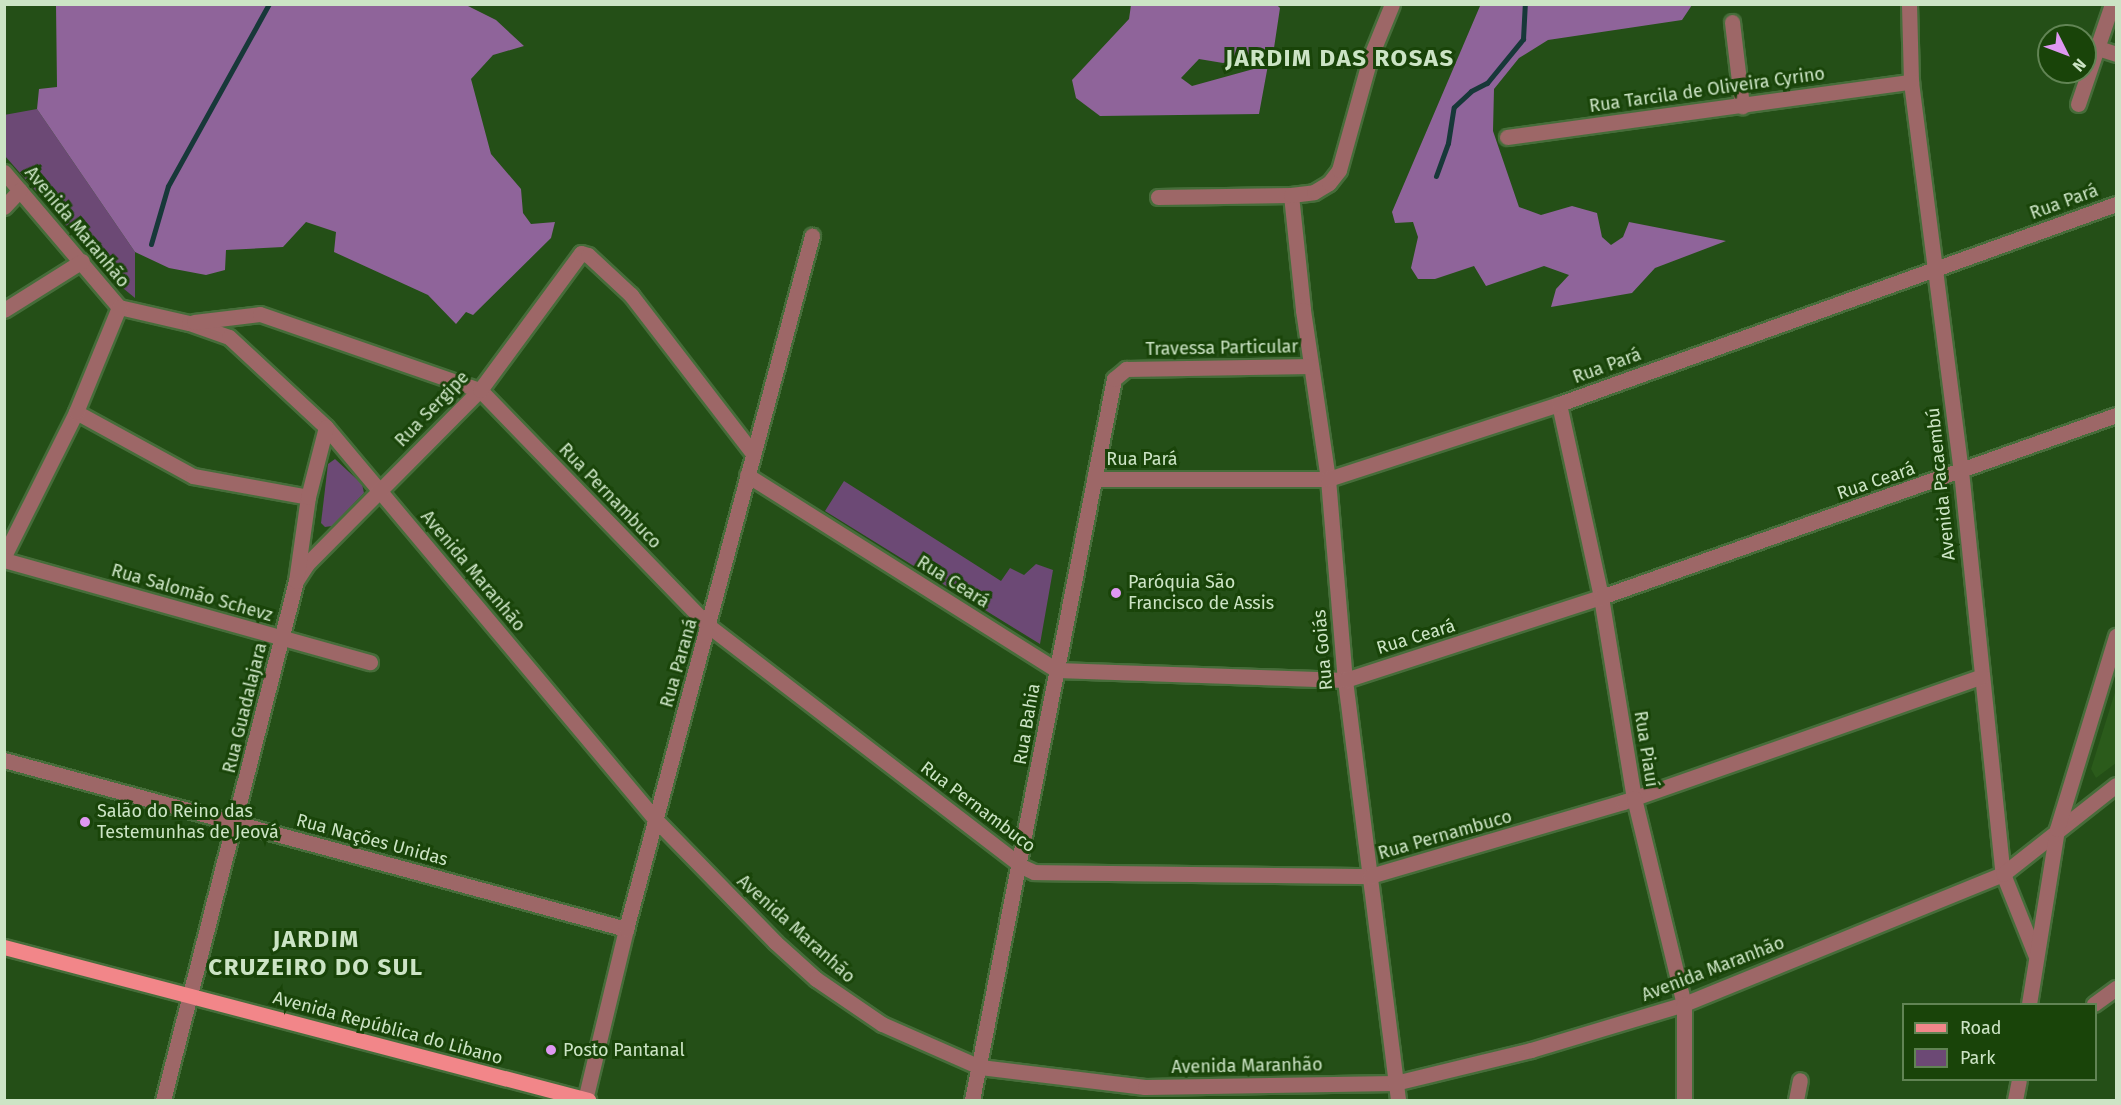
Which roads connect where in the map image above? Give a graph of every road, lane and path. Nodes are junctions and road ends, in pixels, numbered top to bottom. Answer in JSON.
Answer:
{"nodes":[{"id":1,"x":1392,"y":4,"type":"edge"},
{"id":2,"x":1909,"y":4,"type":"edge"},
{"id":3,"x":2112,"y":4,"type":"edge"},
{"id":4,"x":1732,"y":22,"type":"dead end"},
{"id":5,"x":2098,"y":48,"type":"junction"},
{"id":6,"x":2116,"y":54,"type":"edge"},
{"id":7,"x":1911,"y":82,"type":"junction"},
{"id":8,"x":2078,"y":104,"type":"dead end"},
{"id":9,"x":1742,"y":105,"type":"junction"},
{"id":10,"x":1507,"y":137,"type":"dead end"},
{"id":11,"x":4,"y":172,"type":"edge"},
{"id":12,"x":20,"y":190,"type":"junction"},
{"id":13,"x":1290,"y":195,"type":"junction"},
{"id":14,"x":1158,"y":197,"type":"dead end"},
{"id":15,"x":2116,"y":204,"type":"edge"},
{"id":16,"x":4,"y":207,"type":"edge"},
{"id":17,"x":812,"y":236,"type":"dead end"},
{"id":18,"x":82,"y":261,"type":"junction"},
{"id":19,"x":1934,"y":269,"type":"junction"},
{"id":20,"x":119,"y":307,"type":"junction"},
{"id":21,"x":4,"y":310,"type":"edge"},
{"id":22,"x":189,"y":323,"type":"junction"},
{"id":23,"x":1311,"y":366,"type":"junction"},
{"id":24,"x":1135,"y":369,"type":"joint"},
{"id":25,"x":480,"y":390,"type":"junction"},
{"id":26,"x":1559,"y":404,"type":"junction"},
{"id":27,"x":76,"y":412,"type":"junction"},
{"id":28,"x":2116,"y":415,"type":"edge"},
{"id":29,"x":326,"y":427,"type":"junction"},
{"id":30,"x":752,"y":452,"type":"junction"},
{"id":31,"x":1961,"y":471,"type":"junction"},
{"id":32,"x":747,"y":475,"type":"junction"},
{"id":33,"x":1094,"y":478,"type":"junction"},
{"id":34,"x":1328,"y":479,"type":"junction"},
{"id":35,"x":379,"y":490,"type":"junction"},
{"id":36,"x":308,"y":497,"type":"junction"},
{"id":37,"x":4,"y":558,"type":"edge"},
{"id":38,"x":296,"y":581,"type":"junction"},
{"id":39,"x":1601,"y":597,"type":"junction"},
{"id":40,"x":710,"y":627,"type":"junction"},
{"id":41,"x":2116,"y":636,"type":"edge"},
{"id":42,"x":282,"y":639,"type":"junction"},
{"id":43,"x":370,"y":662,"type":"dead end"},
{"id":44,"x":1057,"y":670,"type":"junction"},
{"id":45,"x":1982,"y":676,"type":"junction"},
{"id":46,"x":1344,"y":680,"type":"junction"},
{"id":47,"x":4,"y":760,"type":"edge"},
{"id":48,"x":2116,"y":785,"type":"edge"},
{"id":49,"x":1634,"y":798,"type":"junction"},
{"id":50,"x":655,"y":819,"type":"junction"},
{"id":51,"x":236,"y":823,"type":"junction"},
{"id":52,"x":2057,"y":829,"type":"junction"},
{"id":53,"x":1021,"y":866,"type":"junction"},
{"id":54,"x":2002,"y":874,"type":"junction"},
{"id":55,"x":1370,"y":876,"type":"junction"},
{"id":56,"x":626,"y":929,"type":"junction"},
{"id":57,"x":4,"y":947,"type":"edge"},
{"id":58,"x":2035,"y":954,"type":"junction"},
{"id":59,"x":2116,"y":988,"type":"edge"},
{"id":60,"x":191,"y":996,"type":"junction"},
{"id":61,"x":2029,"y":1003,"type":"edge"},
{"id":62,"x":2097,"y":1003,"type":"edge"},
{"id":63,"x":1684,"y":1004,"type":"junction"},
{"id":64,"x":980,"y":1067,"type":"junction"},
{"id":65,"x":1800,"y":1080,"type":"dead end"},
{"id":66,"x":2019,"y":1081,"type":"edge"},
{"id":67,"x":1395,"y":1083,"type":"junction"},
{"id":68,"x":586,"y":1100,"type":"edge"},
{"id":69,"x":163,"y":1101,"type":"edge"},
{"id":70,"x":972,"y":1101,"type":"edge"},
{"id":71,"x":1398,"y":1101,"type":"edge"},
{"id":72,"x":1684,"y":1101,"type":"edge"},
{"id":73,"x":1796,"y":1101,"type":"edge"},
{"id":74,"x":2015,"y":1101,"type":"edge"}],
"edges":[{"from":1,"to":13,"type":"street"},
{"from":2,"to":7,"type":"street","name":"Avenida Pacaembú"},
{"from":3,"to":5,"type":"street"},
{"from":4,"to":9,"type":"street"},
{"from":5,"to":6,"type":"street"},
{"from":5,"to":8,"type":"street"},
{"from":7,"to":9,"type":"street","name":"Rua Tarcila de Oliveira Cyrino"},
{"from":7,"to":19,"type":"street","name":"Avenida Pacaembú"},
{"from":9,"to":10,"type":"street","name":"Rua Tarcila de Oliveira Cyrino"},
{"from":11,"to":12,"type":"street","name":"Avenida Maranhão"},
{"from":12,"to":16,"type":"street"},
{"from":12,"to":18,"type":"street","name":"Avenida Maranhão"},
{"from":13,"to":14,"type":"street"},
{"from":13,"to":23,"type":"street","name":"Rua Goiás"},
{"from":15,"to":19,"type":"street","name":"Rua Pará"},
{"from":17,"to":30,"type":"street","name":"Rua Paraná"},
{"from":18,"to":20,"type":"street","name":"Avenida Maranhão"},
{"from":18,"to":21,"type":"street"},
{"from":19,"to":26,"type":"street","name":"Rua Pará"},
{"from":19,"to":31,"type":"street","name":"Avenida Pacaembú"},
{"from":20,"to":22,"type":"street","name":"Avenida Maranhão"},
{"from":20,"to":27,"type":"street"},
{"from":22,"to":25,"type":"street","name":"Rua Pernambuco"},
{"from":22,"to":29,"type":"street","name":"Avenida Maranhão"},
{"from":23,"to":24,"type":"street","name":"Travessa Particular"},
{"from":23,"to":34,"type":"street","name":"Rua Goiás"},
{"from":24,"to":33,"type":"street","name":"Rua Bahia"},
{"from":25,"to":30,"type":"street","name":"Rua Sergipe"},
{"from":25,"to":35,"type":"street","name":"Rua Sergipe"},
{"from":25,"to":40,"type":"street","name":"Rua Pernambuco"},
{"from":26,"to":34,"type":"street","name":"Rua Pará"},
{"from":26,"to":39,"type":"street","name":"Rua Piauí"},
{"from":27,"to":36,"type":"street"},
{"from":27,"to":37,"type":"street"},
{"from":28,"to":31,"type":"street","name":"Rua Ceará"},
{"from":29,"to":35,"type":"street","name":"Avenida Maranhão"},
{"from":29,"to":36,"type":"street","name":"Rua Guadalajara"},
{"from":30,"to":32,"type":"street","name":"Rua Paraná"},
{"from":31,"to":39,"type":"street","name":"Rua Ceará"},
{"from":31,"to":45,"type":"street","name":"Avenida Pacaembú"},
{"from":32,"to":40,"type":"street","name":"Rua Paraná"},
{"from":32,"to":44,"type":"street","name":"Rua Ceará"},
{"from":33,"to":34,"type":"street","name":"Rua Pará"},
{"from":33,"to":44,"type":"street","name":"Rua Bahia"},
{"from":34,"to":46,"type":"street","name":"Rua Goiás"},
{"from":35,"to":38,"type":"street","name":"Rua Sergipe"},
{"from":35,"to":50,"type":"street","name":"Avenida Maranhão"},
{"from":36,"to":38,"type":"street","name":"Rua Guadalajara"},
{"from":37,"to":42,"type":"street","name":"Rua Salomão Schevz"},
{"from":38,"to":42,"type":"street","name":"Rua Guadalajara"},
{"from":39,"to":46,"type":"street","name":"Rua Ceará"},
{"from":39,"to":49,"type":"street","name":"Rua Piauí"},
{"from":40,"to":50,"type":"street","name":"Rua Paraná"},
{"from":40,"to":53,"type":"street","name":"Rua Pernambuco"},
{"from":41,"to":52,"type":"street"},
{"from":42,"to":43,"type":"street","name":"Rua Salomão Schevz"},
{"from":42,"to":51,"type":"street","name":"Rua Guadalajara"},
{"from":44,"to":46,"type":"street","name":"Rua Ceará"},
{"from":44,"to":53,"type":"street","name":"Rua Bahia"},
{"from":45,"to":49,"type":"street","name":"Rua Pernambuco"},
{"from":45,"to":54,"type":"street","name":"Avenida Pacaembú"},
{"from":46,"to":55,"type":"street","name":"Rua Goiás"},
{"from":47,"to":51,"type":"street","name":"Rua Nações Unidas"},
{"from":48,"to":52,"type":"street","name":"Avenida Maranhão"},
{"from":49,"to":55,"type":"street","name":"Rua Pernambuco"},
{"from":49,"to":63,"type":"street","name":"Rua Piauí"},
{"from":50,"to":56,"type":"street","name":"Rua Paraná"},
{"from":50,"to":64,"type":"street","name":"Avenida Maranhão"},
{"from":51,"to":56,"type":"street","name":"Rua Nações Unidas"},
{"from":51,"to":60,"type":"street","name":"Rua Guadalajara"},
{"from":52,"to":54,"type":"street","name":"Avenida Maranhão"},
{"from":52,"to":58,"type":"street"},
{"from":53,"to":55,"type":"street","name":"Rua Pernambuco"},
{"from":53,"to":64,"type":"street","name":"Rua Bahia"},
{"from":54,"to":58,"type":"street","name":"Avenida Pacaembú"},
{"from":54,"to":63,"type":"street","name":"Avenida Maranhão"},
{"from":55,"to":67,"type":"street","name":"Rua Goiás"},
{"from":56,"to":68,"type":"street","name":"Rua Paraná"},
{"from":57,"to":60,"type":"main road","name":"Avenida República do Libano"},
{"from":58,"to":61,"type":"street"},
{"from":59,"to":62,"type":"street"},
{"from":60,"to":68,"type":"main road","name":"Avenida República do Libano"},
{"from":60,"to":69,"type":"street","name":"Rua Guadalajara"},
{"from":63,"to":67,"type":"street","name":"Avenida Maranhão"},
{"from":63,"to":72,"type":"street","name":"Rua Piauí"},
{"from":64,"to":67,"type":"street","name":"Avenida Maranhão"},
{"from":64,"to":70,"type":"street","name":"Rua Bahia"},
{"from":65,"to":73,"type":"street"},
{"from":66,"to":74,"type":"street"},
{"from":67,"to":71,"type":"street","name":"Rua Goiás"}]}
